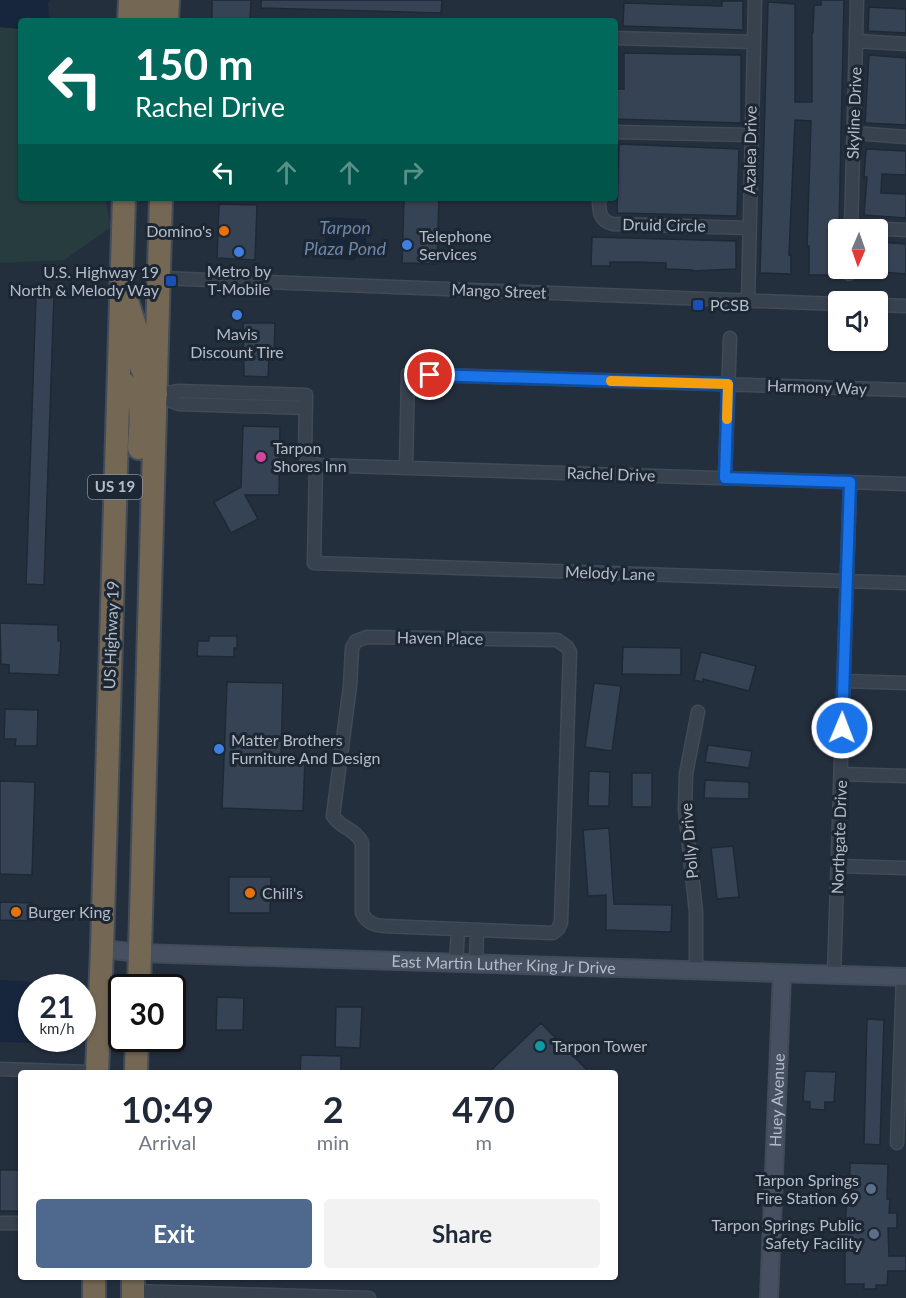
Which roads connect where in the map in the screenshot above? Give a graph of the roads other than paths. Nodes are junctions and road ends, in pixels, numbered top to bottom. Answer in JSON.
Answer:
{"nodes":[{"id":1,"x":129,"y":0,"type":"edge"},
{"id":2,"x":149,"y":0,"type":"edge"},
{"id":3,"x":168,"y":0,"type":"edge"},
{"id":4,"x":755,"y":0,"type":"edge"},
{"id":5,"x":857,"y":0,"type":"edge"},
{"id":6,"x":129,"y":18,"type":"edge"},
{"id":7,"x":150,"y":18,"type":"edge"},
{"id":8,"x":167,"y":18,"type":"edge"},
{"id":9,"x":618,"y":38,"type":"edge"},
{"id":10,"x":856,"y":41,"type":"junction"},
{"id":11,"x":753,"y":42,"type":"junction"},
{"id":12,"x":906,"y":45,"type":"edge"},
{"id":13,"x":618,"y":132,"type":"edge"},
{"id":14,"x":854,"y":134,"type":"junction"},
{"id":15,"x":750,"y":135,"type":"junction"},
{"id":16,"x":906,"y":137,"type":"edge"},
{"id":17,"x":124,"y":201,"type":"edge"},
{"id":18,"x":161,"y":201,"type":"edge"},
{"id":19,"x":599,"y":201,"type":"edge"},
{"id":20,"x":851,"y":219,"type":"edge"},
{"id":21,"x":749,"y":228,"type":"junction"},
{"id":22,"x":888,"y":229,"type":"edge"},
{"id":23,"x":906,"y":230,"type":"edge"},
{"id":24,"x":160,"y":278,"type":"junction"},
{"id":25,"x":121,"y":285,"type":"junction"},
{"id":26,"x":748,"y":301,"type":"junction"},
{"id":27,"x":828,"y":304,"type":"edge"},
{"id":28,"x":888,"y":305,"type":"edge"},
{"id":29,"x":906,"y":306,"type":"edge"},
{"id":30,"x":730,"y":338,"type":"dead end"},
{"id":31,"x":119,"y":380,"type":"junction"},
{"id":32,"x":728,"y":384,"type":"junction"},
{"id":33,"x":906,"y":390,"type":"edge"},
{"id":34,"x":157,"y":395,"type":"junction"},
{"id":35,"x":316,"y":465,"type":"junction"},
{"id":36,"x":406,"y":467,"type":"junction"},
{"id":37,"x":725,"y":478,"type":"junction"},
{"id":38,"x":850,"y":482,"type":"junction"},
{"id":39,"x":906,"y":484,"type":"edge"},
{"id":40,"x":152,"y":556,"type":"junction"},
{"id":41,"x":846,"y":581,"type":"junction"},
{"id":42,"x":906,"y":583,"type":"edge"},
{"id":43,"x":843,"y":681,"type":"junction"},
{"id":44,"x":906,"y":683,"type":"edge"},
{"id":45,"x":698,"y":712,"type":"dead end"},
{"id":46,"x":841,"y":774,"type":"junction"},
{"id":47,"x":906,"y":776,"type":"edge"},
{"id":48,"x":838,"y":866,"type":"junction"},
{"id":49,"x":906,"y":868,"type":"edge"},
{"id":50,"x":458,"y":930,"type":"junction"},
{"id":51,"x":477,"y":931,"type":"junction"},
{"id":52,"x":102,"y":949,"type":"junction"},
{"id":53,"x":140,"y":953,"type":"junction"},
{"id":54,"x":456,"y":964,"type":"junction"},
{"id":55,"x":476,"y":964,"type":"junction"},
{"id":56,"x":696,"y":972,"type":"junction"},
{"id":57,"x":139,"y":974,"type":"edge"},
{"id":58,"x":782,"y":974,"type":"junction"},
{"id":59,"x":834,"y":975,"type":"junction"},
{"id":60,"x":904,"y":977,"type":"edge"},
{"id":61,"x":137,"y":1052,"type":"edge"},
{"id":62,"x":0,"y":1069,"type":"edge"},
{"id":63,"x":30,"y":1070,"type":"edge"},
{"id":64,"x":97,"y":1070,"type":"edge"},
{"id":65,"x":136,"y":1070,"type":"edge"},
{"id":66,"x":897,"y":1143,"type":"dead end"},
{"id":67,"x":0,"y":1223,"type":"edge"},
{"id":68,"x":18,"y":1224,"type":"edge"},
{"id":69,"x":94,"y":1280,"type":"edge"},
{"id":70,"x":130,"y":1286,"type":"edge"},
{"id":71,"x":94,"y":1298,"type":"edge"},
{"id":72,"x":369,"y":1298,"type":"edge"},
{"id":73,"x":770,"y":1298,"type":"edge"}],
"edges":[{"from":1,"to":6,"type":"highway"},
{"from":2,"to":7,"type":"highway"},
{"from":3,"to":8,"type":"highway"},
{"from":4,"to":11,"type":"street","name":"Azalea Drive"},
{"from":5,"to":10,"type":"street","name":"Skyline Drive"},
{"from":9,"to":11,"type":"street"},
{"from":10,"to":12,"type":"street"},
{"from":10,"to":14,"type":"street","name":"Skyline Drive"},
{"from":11,"to":15,"type":"street","name":"Azalea Drive"},
{"from":13,"to":15,"type":"street"},
{"from":14,"to":16,"type":"street"},
{"from":14,"to":20,"type":"street","name":"Skyline Drive"},
{"from":15,"to":21,"type":"street","name":"Azalea Drive"},
{"from":17,"to":25,"type":"highway","name":"US Highway 19","number":"US 19"},
{"from":18,"to":24,"type":"highway","number":"US 19"},
{"from":19,"to":21,"type":"street","name":"Druid Circle"},
{"from":21,"to":26,"type":"street","name":"Azalea Drive"},
{"from":22,"to":23,"type":"street"},
{"from":24,"to":26,"type":"street","name":"Mango Street"},
{"from":24,"to":34,"type":"highway","number":"US 19"},
{"from":25,"to":31,"type":"highway","name":"US Highway 19","number":"US 19"},
{"from":25,"to":34,"type":"highway"},
{"from":26,"to":27,"type":"street","name":"Mango Street"},
{"from":28,"to":29,"type":"street"},
{"from":30,"to":32,"type":"street"},
{"from":31,"to":40,"type":"highway"},
{"from":31,"to":52,"type":"highway","name":"US Highway 19","number":"US 19"},
{"from":32,"to":33,"type":"street","name":"Harmony Way"},
{"from":32,"to":36,"type":"street","name":"Harmony Way"},
{"from":32,"to":37,"type":"street"},
{"from":34,"to":35,"type":"street"},
{"from":34,"to":40,"type":"highway","number":"US 19"},
{"from":35,"to":36,"type":"street","name":"Rachel Drive"},
{"from":35,"to":41,"type":"street","name":"Melody Lane"},
{"from":36,"to":37,"type":"street","name":"Rachel Drive"},
{"from":37,"to":38,"type":"street","name":"Rachel Drive"},
{"from":38,"to":39,"type":"street","name":"Rachel Drive"},
{"from":38,"to":41,"type":"street","name":"Northgate Drive"},
{"from":40,"to":53,"type":"highway","number":"US 19"},
{"from":41,"to":42,"type":"street","name":"Melody Lane"},
{"from":41,"to":43,"type":"street","name":"Northgate Drive"},
{"from":43,"to":44,"type":"street"},
{"from":43,"to":46,"type":"street","name":"Northgate Drive"},
{"from":45,"to":56,"type":"street","name":"Polly Drive"},
{"from":46,"to":47,"type":"street"},
{"from":46,"to":48,"type":"street","name":"Northgate Drive"},
{"from":48,"to":49,"type":"street"},
{"from":48,"to":59,"type":"street","name":"Northgate Drive"},
{"from":50,"to":51,"type":"street","name":"Haven Place"},
{"from":50,"to":51,"type":"street","name":"Haven Place"},
{"from":50,"to":54,"type":"street"},
{"from":51,"to":55,"type":"street"},
{"from":52,"to":53,"type":"street","name":"East Martin Luther King Jr Drive"},
{"from":52,"to":64,"type":"highway","name":"US Highway 19","number":"US 19"},
{"from":53,"to":54,"type":"street","name":"East Martin Luther King Jr Drive"},
{"from":53,"to":57,"type":"highway","number":"US 19"},
{"from":54,"to":55,"type":"street","name":"East Martin Luther King Jr Drive"},
{"from":55,"to":56,"type":"street","name":"East Martin Luther King Jr Drive"},
{"from":56,"to":58,"type":"street","name":"East Martin Luther King Jr Drive"},
{"from":58,"to":59,"type":"street","name":"East Martin Luther King Jr Drive"},
{"from":58,"to":73,"type":"street","name":"Huey Avenue"},
{"from":59,"to":60,"type":"street","name":"East Martin Luther King Jr Drive"},
{"from":60,"to":66,"type":"street"},
{"from":61,"to":65,"type":"highway"},
{"from":62,"to":63,"type":"street"},
{"from":67,"to":68,"type":"street"},
{"from":69,"to":71,"type":"highway"},
{"from":70,"to":72,"type":"street"}]}
